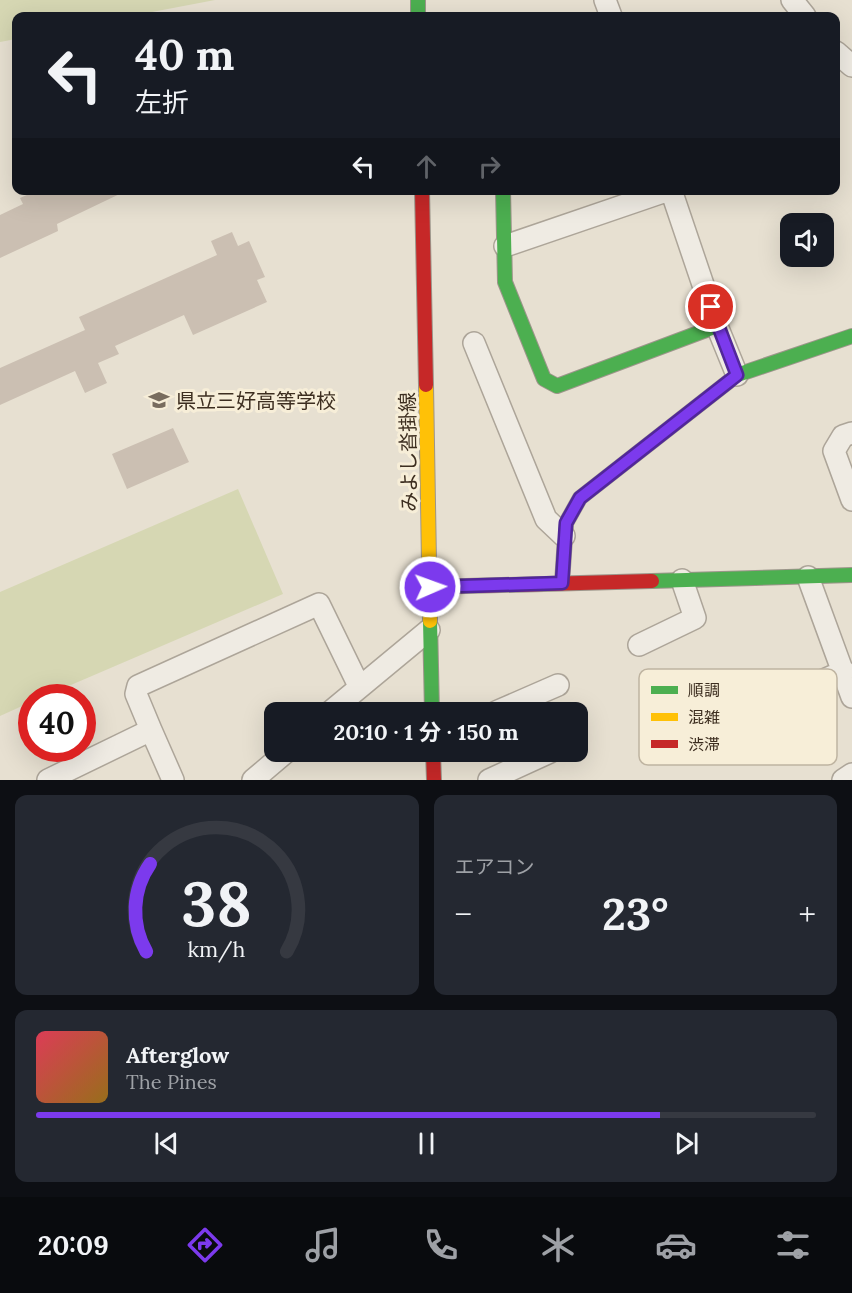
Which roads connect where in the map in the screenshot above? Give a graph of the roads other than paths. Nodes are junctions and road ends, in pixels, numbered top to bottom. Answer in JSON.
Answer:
{"nodes":[{"id":1,"x":792,"y":0,"type":"edge"},
{"id":2,"x":802,"y":12,"type":"edge"},
{"id":3,"x":840,"y":56,"type":"edge"},
{"id":4,"x":852,"y":66,"type":"edge"},
{"id":5,"x":422,"y":195,"type":"edge"},
{"id":6,"x":503,"y":195,"type":"edge"},
{"id":7,"x":655,"y":195,"type":"edge"},
{"id":8,"x":672,"y":195,"type":"edge"},
{"id":9,"x":506,"y":246,"type":"junction"},
{"id":10,"x":717,"y":326,"type":"junction"},
{"id":11,"x":852,"y":336,"type":"edge"},
{"id":12,"x":474,"y":343,"type":"dead end"},
{"id":13,"x":737,"y":375,"type":"junction"},
{"id":14,"x":852,"y":433,"type":"edge"},
{"id":15,"x":852,"y":500,"type":"edge"},
{"id":16,"x":564,"y":536,"type":"junction"},
{"id":17,"x":852,"y":575,"type":"edge"},
{"id":18,"x":808,"y":577,"type":"junction"},
{"id":19,"x":682,"y":580,"type":"junction"},
{"id":20,"x":562,"y":583,"type":"junction"},
{"id":21,"x":430,"y":587,"type":"junction"},
{"id":22,"x":429,"y":630,"type":"junction"},
{"id":23,"x":639,"y":645,"type":"dead end"},
{"id":24,"x":844,"y":671,"type":"junction"},
{"id":25,"x":837,"y":674,"type":"edge"},
{"id":26,"x":359,"y":686,"type":"junction"},
{"id":27,"x":558,"y":686,"type":"dead end"},
{"id":28,"x":852,"y":697,"type":"edge"},
{"id":29,"x":341,"y":702,"type":"edge"},
{"id":30,"x":432,"y":702,"type":"edge"},
{"id":31,"x":520,"y":702,"type":"edge"},
{"id":32,"x":151,"y":730,"type":"junction"},
{"id":33,"x":275,"y":762,"type":"edge"},
{"id":34,"x":433,"y":762,"type":"edge"},
{"id":35,"x":528,"y":762,"type":"edge"},
{"id":36,"x":852,"y":774,"type":"edge"},
{"id":37,"x":48,"y":780,"type":"edge"},
{"id":38,"x":173,"y":780,"type":"edge"},
{"id":39,"x":254,"y":780,"type":"edge"},
{"id":40,"x":434,"y":780,"type":"edge"},
{"id":41,"x":489,"y":780,"type":"edge"},
{"id":42,"x":843,"y":780,"type":"edge"}],
"edges":[{"from":1,"to":2,"type":"street"},
{"from":3,"to":4,"type":"street"},
{"from":5,"to":21,"type":"street","name":"みよし沓掛線"},
{"from":6,"to":9,"type":"street"},
{"from":7,"to":9,"type":"street"},
{"from":8,"to":10,"type":"street"},
{"from":9,"to":10,"type":"street"},
{"from":10,"to":13,"type":"street"},
{"from":11,"to":13,"type":"street"},
{"from":12,"to":16,"type":"street"},
{"from":13,"to":16,"type":"street"},
{"from":14,"to":15,"type":"street"},
{"from":16,"to":20,"type":"street"},
{"from":17,"to":18,"type":"street"},
{"from":18,"to":19,"type":"street"},
{"from":18,"to":24,"type":"street"},
{"from":19,"to":20,"type":"street"},
{"from":19,"to":23,"type":"street"},
{"from":20,"to":21,"type":"street"},
{"from":21,"to":22,"type":"street","name":"みよし沓掛線"},
{"from":22,"to":26,"type":"street"},
{"from":22,"to":30,"type":"street","name":"みよし沓掛線"},
{"from":24,"to":25,"type":"street"},
{"from":24,"to":28,"type":"street"},
{"from":26,"to":29,"type":"street"},
{"from":26,"to":32,"type":"street"},
{"from":27,"to":31,"type":"street"},
{"from":32,"to":37,"type":"street"},
{"from":32,"to":38,"type":"street"},
{"from":33,"to":39,"type":"street"},
{"from":34,"to":40,"type":"street"},
{"from":35,"to":41,"type":"street"},
{"from":36,"to":42,"type":"street"}]}
